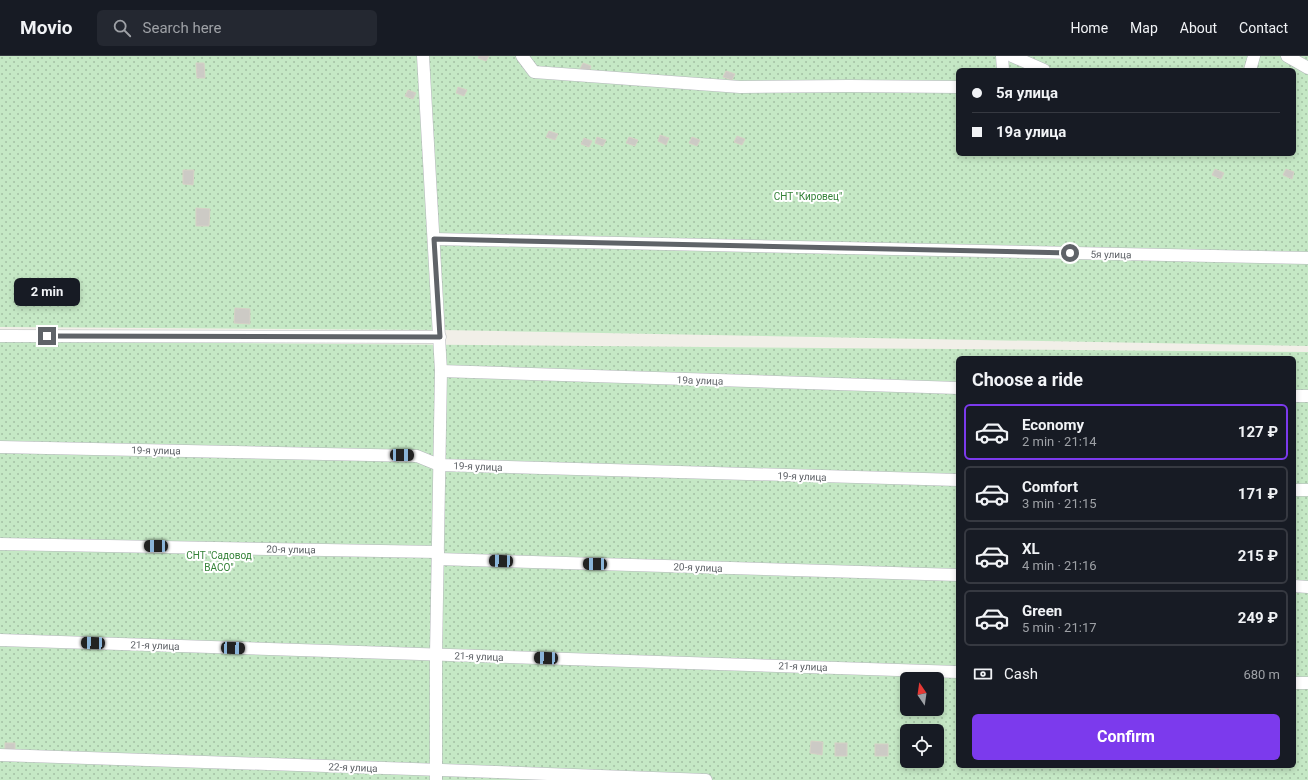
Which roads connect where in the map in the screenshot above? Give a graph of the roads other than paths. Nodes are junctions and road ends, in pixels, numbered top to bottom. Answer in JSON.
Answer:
{"nodes":[{"id":1,"x":423,"y":56,"type":"edge"},
{"id":2,"x":522,"y":56,"type":"edge"},
{"id":3,"x":1002,"y":56,"type":"edge"},
{"id":4,"x":1012,"y":56,"type":"edge"},
{"id":5,"x":1254,"y":56,"type":"edge"},
{"id":6,"x":1287,"y":56,"type":"edge"},
{"id":7,"x":1003,"y":68,"type":"edge"},
{"id":8,"x":1039,"y":68,"type":"edge"},
{"id":9,"x":1251,"y":68,"type":"edge"},
{"id":10,"x":1308,"y":68,"type":"edge"},
{"id":11,"x":956,"y":87,"type":"edge"},
{"id":12,"x":434,"y":239,"type":"junction"},
{"id":13,"x":1308,"y":258,"type":"edge"},
{"id":14,"x":0,"y":336,"type":"edge"},
{"id":15,"x":440,"y":337,"type":"junction"},
{"id":16,"x":442,"y":371,"type":"junction"},
{"id":17,"x":956,"y":388,"type":"edge"},
{"id":18,"x":1296,"y":396,"type":"edge"},
{"id":19,"x":1308,"y":396,"type":"edge"},
{"id":20,"x":0,"y":447,"type":"edge"},
{"id":21,"x":440,"y":465,"type":"junction"},
{"id":22,"x":956,"y":480,"type":"edge"},
{"id":23,"x":1296,"y":490,"type":"edge"},
{"id":24,"x":1308,"y":490,"type":"edge"},
{"id":25,"x":0,"y":544,"type":"edge"},
{"id":26,"x":438,"y":555,"type":"junction"},
{"id":27,"x":956,"y":575,"type":"edge"},
{"id":28,"x":1296,"y":586,"type":"edge"},
{"id":29,"x":1308,"y":587,"type":"edge"},
{"id":30,"x":0,"y":640,"type":"edge"},
{"id":31,"x":436,"y":654,"type":"junction"},
{"id":32,"x":956,"y":672,"type":"edge"},
{"id":33,"x":1296,"y":683,"type":"edge"},
{"id":34,"x":1308,"y":683,"type":"edge"},
{"id":35,"x":0,"y":755,"type":"edge"},
{"id":36,"x":435,"y":775,"type":"edge"},
{"id":37,"x":706,"y":780,"type":"edge"}],
"edges":[{"from":1,"to":12,"type":"street"},
{"from":2,"to":11,"type":"street"},
{"from":3,"to":7,"type":"street"},
{"from":4,"to":8,"type":"street"},
{"from":5,"to":9,"type":"street"},
{"from":6,"to":10,"type":"street"},
{"from":12,"to":13,"type":"street","name":"5я улица"},
{"from":12,"to":15,"type":"street"},
{"from":14,"to":15,"type":"street"},
{"from":15,"to":16,"type":"street"},
{"from":16,"to":17,"type":"street","name":"19а улица"},
{"from":16,"to":21,"type":"street"},
{"from":18,"to":19,"type":"street"},
{"from":20,"to":21,"type":"street","name":"19-я улица"},
{"from":21,"to":22,"type":"street","name":"19-я улица"},
{"from":21,"to":26,"type":"street"},
{"from":23,"to":24,"type":"street"},
{"from":25,"to":26,"type":"street","name":"20-я улица"},
{"from":26,"to":27,"type":"street","name":"20-я улица"},
{"from":26,"to":31,"type":"street"},
{"from":28,"to":29,"type":"street"},
{"from":30,"to":31,"type":"street","name":"21-я улица"},
{"from":31,"to":32,"type":"street","name":"21-я улица"},
{"from":31,"to":36,"type":"street"},
{"from":33,"to":34,"type":"street"},
{"from":35,"to":36,"type":"street","name":"22-я улица"},
{"from":36,"to":37,"type":"street","name":"22-я улица"}]}
